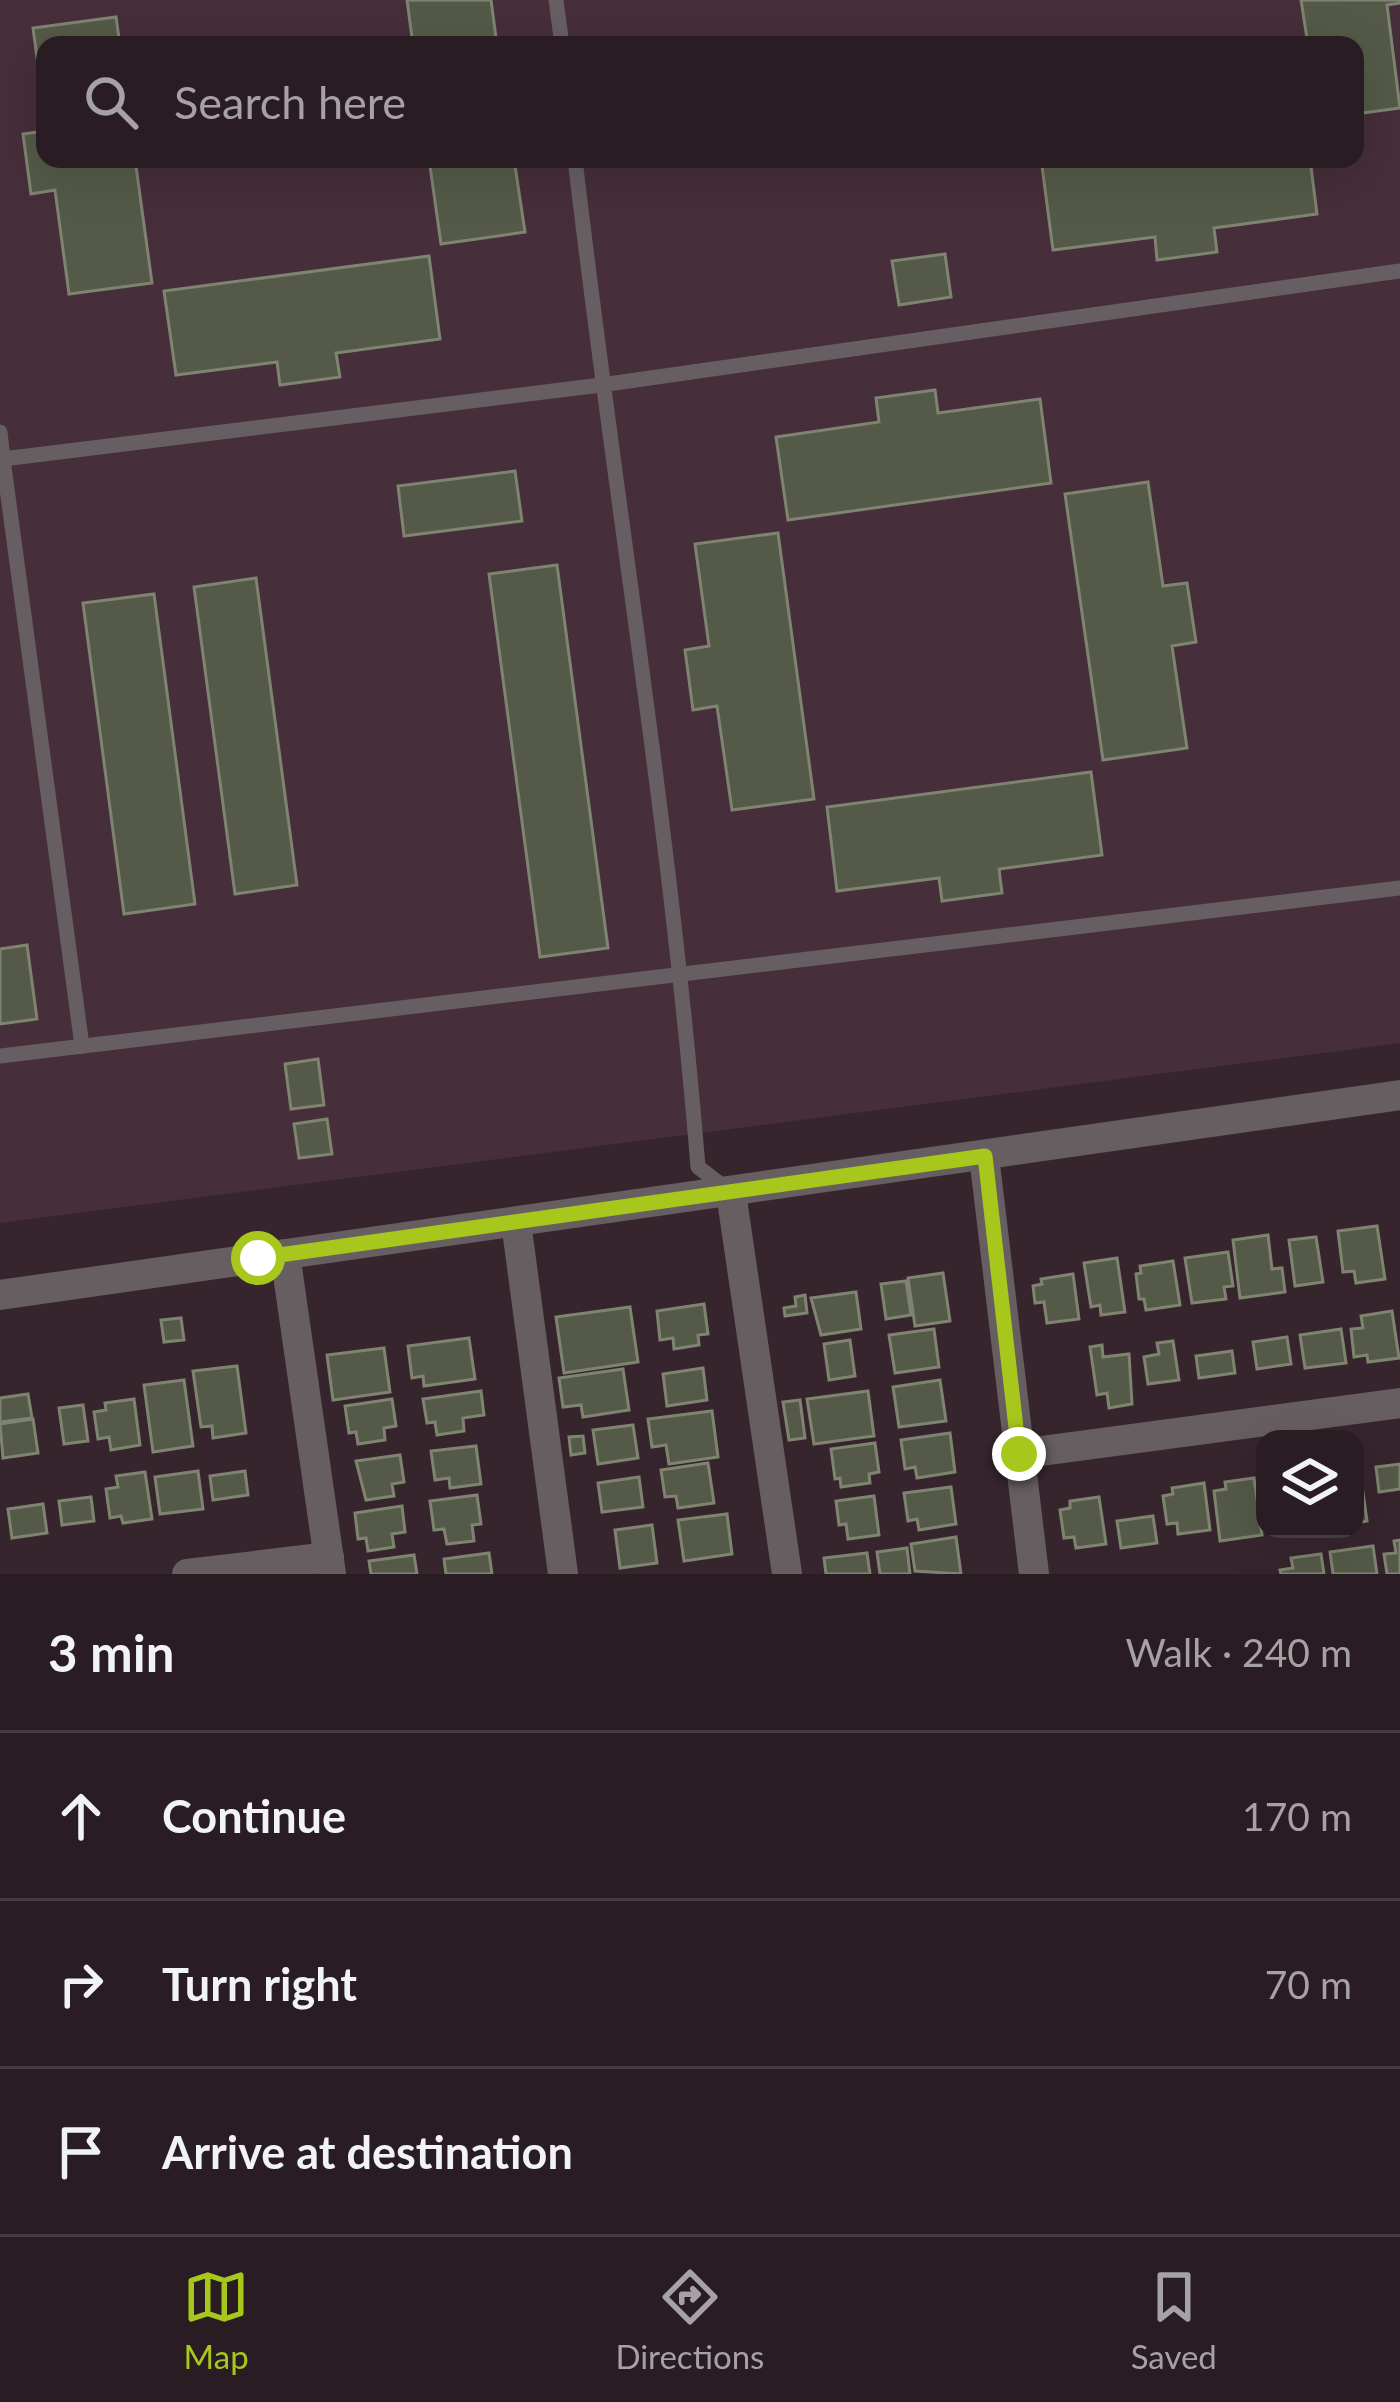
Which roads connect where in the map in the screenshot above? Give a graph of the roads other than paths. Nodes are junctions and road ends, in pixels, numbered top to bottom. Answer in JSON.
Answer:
{"nodes":[{"id":1,"x":556,"y":0,"type":"edge"},
{"id":2,"x":561,"y":36,"type":"edge"},
{"id":3,"x":576,"y":168,"type":"edge"},
{"id":4,"x":1400,"y":271,"type":"edge"},
{"id":5,"x":601,"y":385,"type":"junction"},
{"id":6,"x":0,"y":432,"type":"edge"},
{"id":7,"x":2,"y":459,"type":"edge"},
{"id":8,"x":1400,"y":889,"type":"edge"},
{"id":9,"x":682,"y":976,"type":"junction"},
{"id":10,"x":82,"y":1046,"type":"junction"},
{"id":11,"x":0,"y":1056,"type":"edge"},
{"id":12,"x":1400,"y":1095,"type":"edge"},
{"id":13,"x":985,"y":1156,"type":"junction"},
{"id":14,"x":731,"y":1193,"type":"junction"},
{"id":15,"x":515,"y":1222,"type":"junction"},
{"id":16,"x":285,"y":1255,"type":"junction"},
{"id":17,"x":0,"y":1294,"type":"edge"},
{"id":18,"x":1400,"y":1403,"type":"edge"},
{"id":19,"x":1019,"y":1454,"type":"junction"},
{"id":20,"x":330,"y":1566,"type":"edge"},
{"id":21,"x":187,"y":1574,"type":"edge"},
{"id":22,"x":563,"y":1574,"type":"edge"},
{"id":23,"x":787,"y":1574,"type":"edge"},
{"id":24,"x":1034,"y":1574,"type":"edge"}],
"edges":[{"from":1,"to":2,"type":"lane"},
{"from":3,"to":5,"type":"lane"},
{"from":4,"to":5,"type":"lane"},
{"from":5,"to":7,"type":"lane"},
{"from":5,"to":9,"type":"lane"},
{"from":6,"to":7,"type":"lane"},
{"from":7,"to":10,"type":"lane"},
{"from":8,"to":9,"type":"lane"},
{"from":9,"to":10,"type":"lane"},
{"from":9,"to":14,"type":"lane"},
{"from":10,"to":11,"type":"lane"},
{"from":12,"to":13,"type":"street"},
{"from":13,"to":14,"type":"street"},
{"from":13,"to":19,"type":"street"},
{"from":14,"to":15,"type":"street"},
{"from":14,"to":23,"type":"street"},
{"from":15,"to":16,"type":"street"},
{"from":15,"to":22,"type":"street"},
{"from":16,"to":17,"type":"street"},
{"from":16,"to":20,"type":"street"},
{"from":18,"to":19,"type":"street"},
{"from":19,"to":24,"type":"street"},
{"from":20,"to":21,"type":"street"}]}
